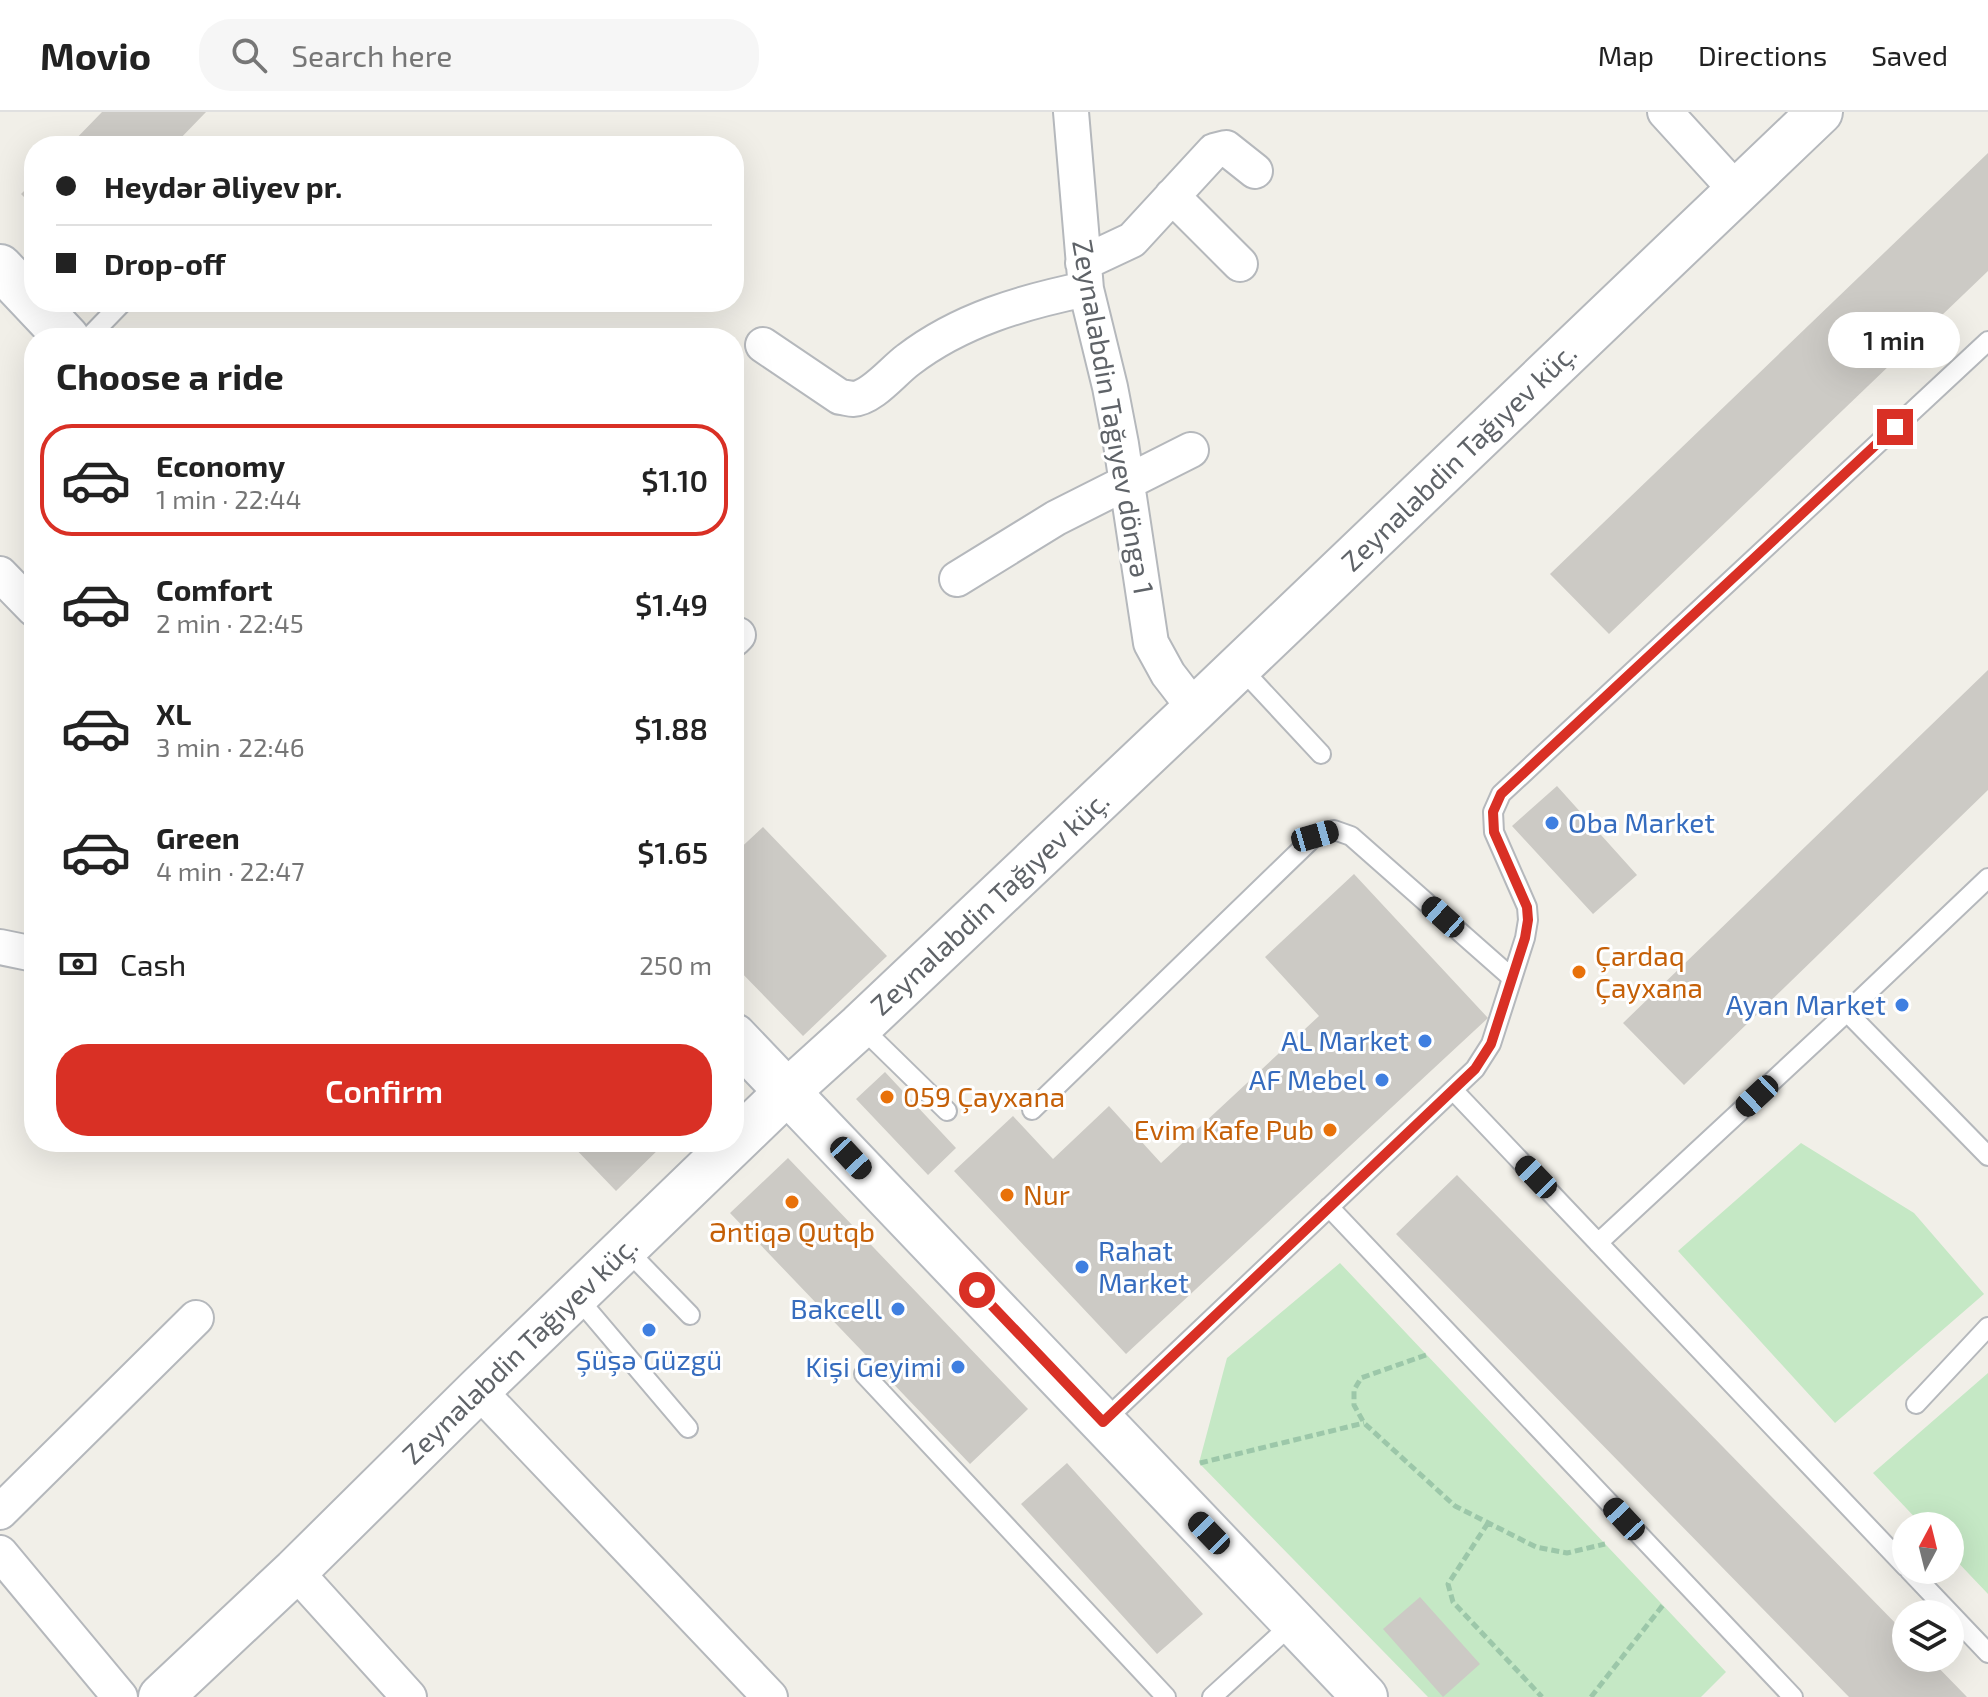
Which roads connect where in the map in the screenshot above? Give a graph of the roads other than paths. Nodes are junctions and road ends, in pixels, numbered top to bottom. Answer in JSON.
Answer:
{"nodes":[{"id":1,"x":1071,"y":112,"type":"edge"},
{"id":2,"x":1665,"y":112,"type":"edge"},
{"id":3,"x":1820,"y":112,"type":"edge"},
{"id":4,"x":1255,"y":171,"type":"dead end"},
{"id":5,"x":1737,"y":191,"type":"junction"},
{"id":6,"x":1172,"y":196,"type":"junction"},
{"id":7,"x":1240,"y":264,"type":"dead end"},
{"id":8,"x":0,"y":267,"type":"edge"},
{"id":9,"x":1084,"y":276,"type":"junction"},
{"id":10,"x":24,"y":292,"type":"edge"},
{"id":11,"x":42,"y":312,"type":"edge"},
{"id":12,"x":113,"y":312,"type":"edge"},
{"id":13,"x":58,"y":328,"type":"edge"},
{"id":14,"x":98,"y":328,"type":"edge"},
{"id":15,"x":1988,"y":341,"type":"edge"},
{"id":16,"x":763,"y":345,"type":"dead end"},
{"id":17,"x":1191,"y":450,"type":"dead end"},
{"id":18,"x":1127,"y":483,"type":"junction"},
{"id":19,"x":0,"y":574,"type":"edge"},
{"id":20,"x":957,"y":579,"type":"dead end"},
{"id":21,"x":24,"y":599,"type":"edge"},
{"id":22,"x":1239,"y":666,"type":"junction"},
{"id":23,"x":1195,"y":709,"type":"junction"},
{"id":24,"x":1321,"y":754,"type":"dead end"},
{"id":25,"x":1988,"y":878,"type":"edge"},
{"id":26,"x":0,"y":947,"type":"edge"},
{"id":27,"x":24,"y":952,"type":"edge"},
{"id":28,"x":1512,"y":978,"type":"junction"},
{"id":29,"x":1847,"y":1012,"type":"junction"},
{"id":30,"x":860,"y":1026,"type":"junction"},
{"id":31,"x":744,"y":1047,"type":"edge"},
{"id":32,"x":1453,"y":1090,"type":"junction"},
{"id":33,"x":787,"y":1092,"type":"junction"},
{"id":34,"x":1032,"y":1110,"type":"dead end"},
{"id":35,"x":947,"y":1111,"type":"dead end"},
{"id":36,"x":744,"y":1133,"type":"edge"},
{"id":37,"x":725,"y":1152,"type":"edge"},
{"id":38,"x":1988,"y":1156,"type":"edge"},
{"id":39,"x":1329,"y":1207,"type":"junction"},
{"id":40,"x":1598,"y":1243,"type":"junction"},
{"id":41,"x":625,"y":1248,"type":"junction"},
{"id":42,"x":576,"y":1296,"type":"junction"},
{"id":43,"x":690,"y":1315,"type":"dead end"},
{"id":44,"x":196,"y":1318,"type":"dead end"},
{"id":45,"x":1988,"y":1327,"type":"edge"},
{"id":46,"x":864,"y":1374,"type":"dead end"},
{"id":47,"x":478,"y":1390,"type":"junction"},
{"id":48,"x":1916,"y":1404,"type":"dead end"},
{"id":49,"x":1103,"y":1422,"type":"junction"},
{"id":50,"x":688,"y":1428,"type":"dead end"},
{"id":51,"x":0,"y":1512,"type":"edge"},
{"id":52,"x":1892,"y":1551,"type":"edge"},
{"id":53,"x":0,"y":1553,"type":"edge"},
{"id":54,"x":295,"y":1571,"type":"junction"},
{"id":55,"x":1923,"y":1584,"type":"edge"},
{"id":56,"x":1294,"y":1622,"type":"junction"},
{"id":57,"x":1988,"y":1653,"type":"edge"},
{"id":58,"x":120,"y":1697,"type":"edge"},
{"id":59,"x":161,"y":1697,"type":"edge"},
{"id":60,"x":409,"y":1697,"type":"edge"},
{"id":61,"x":770,"y":1697,"type":"edge"},
{"id":62,"x":1166,"y":1697,"type":"edge"},
{"id":63,"x":1212,"y":1697,"type":"edge"},
{"id":64,"x":1365,"y":1697,"type":"edge"},
{"id":65,"x":1793,"y":1697,"type":"edge"}],
"edges":[{"from":1,"to":9,"type":"street","name":"Zeynalabdin Tağıyev döngə 1"},
{"from":2,"to":5,"type":"street"},
{"from":3,"to":5,"type":"street","name":"Zeynalabdin Tağıyev küç."},
{"from":4,"to":6,"type":"street"},
{"from":5,"to":22,"type":"street","name":"Zeynalabdin Tağıyev küç."},
{"from":6,"to":7,"type":"street"},
{"from":6,"to":9,"type":"street"},
{"from":8,"to":10,"type":"street"},
{"from":9,"to":16,"type":"street"},
{"from":9,"to":18,"type":"street","name":"Zeynalabdin Tağıyev döngə 1"},
{"from":11,"to":13,"type":"street"},
{"from":12,"to":14,"type":"lane"},
{"from":15,"to":28,"type":"lane"},
{"from":17,"to":18,"type":"street"},
{"from":18,"to":20,"type":"street"},
{"from":18,"to":23,"type":"street","name":"Zeynalabdin Tağıyev döngə 1"},
{"from":19,"to":21,"type":"street"},
{"from":22,"to":23,"type":"street","name":"Zeynalabdin Tağıyev küç."},
{"from":22,"to":24,"type":"lane"},
{"from":23,"to":30,"type":"street","name":"Zeynalabdin Tağıyev küç."},
{"from":25,"to":29,"type":"lane"},
{"from":26,"to":27,"type":"street"},
{"from":28,"to":32,"type":"lane"},
{"from":28,"to":34,"type":"lane"},
{"from":29,"to":38,"type":"lane"},
{"from":29,"to":40,"type":"lane"},
{"from":30,"to":33,"type":"street","name":"Zeynalabdin Tağıyev küç."},
{"from":30,"to":35,"type":"lane"},
{"from":31,"to":33,"type":"street"},
{"from":32,"to":39,"type":"lane"},
{"from":32,"to":40,"type":"lane"},
{"from":33,"to":36,"type":"street","name":"Zeynalabdin Tağıyev küç."},
{"from":33,"to":49,"type":"street"},
{"from":37,"to":41,"type":"street","name":"Zeynalabdin Tağıyev küç."},
{"from":39,"to":49,"type":"lane"},
{"from":39,"to":65,"type":"lane"},
{"from":40,"to":52,"type":"lane"},
{"from":41,"to":42,"type":"street","name":"Zeynalabdin Tağıyev küç."},
{"from":41,"to":43,"type":"lane"},
{"from":42,"to":47,"type":"street","name":"Zeynalabdin Tağıyev küç."},
{"from":42,"to":50,"type":"lane"},
{"from":44,"to":51,"type":"street"},
{"from":45,"to":48,"type":"lane"},
{"from":46,"to":62,"type":"lane"},
{"from":47,"to":54,"type":"street","name":"Zeynalabdin Tağıyev küç."},
{"from":47,"to":61,"type":"street"},
{"from":49,"to":56,"type":"street"},
{"from":53,"to":58,"type":"street"},
{"from":54,"to":59,"type":"street","name":"Zeynalabdin Tağıyev küç."},
{"from":54,"to":60,"type":"street"},
{"from":55,"to":57,"type":"lane"},
{"from":56,"to":63,"type":"lane"},
{"from":56,"to":64,"type":"street"}]}
